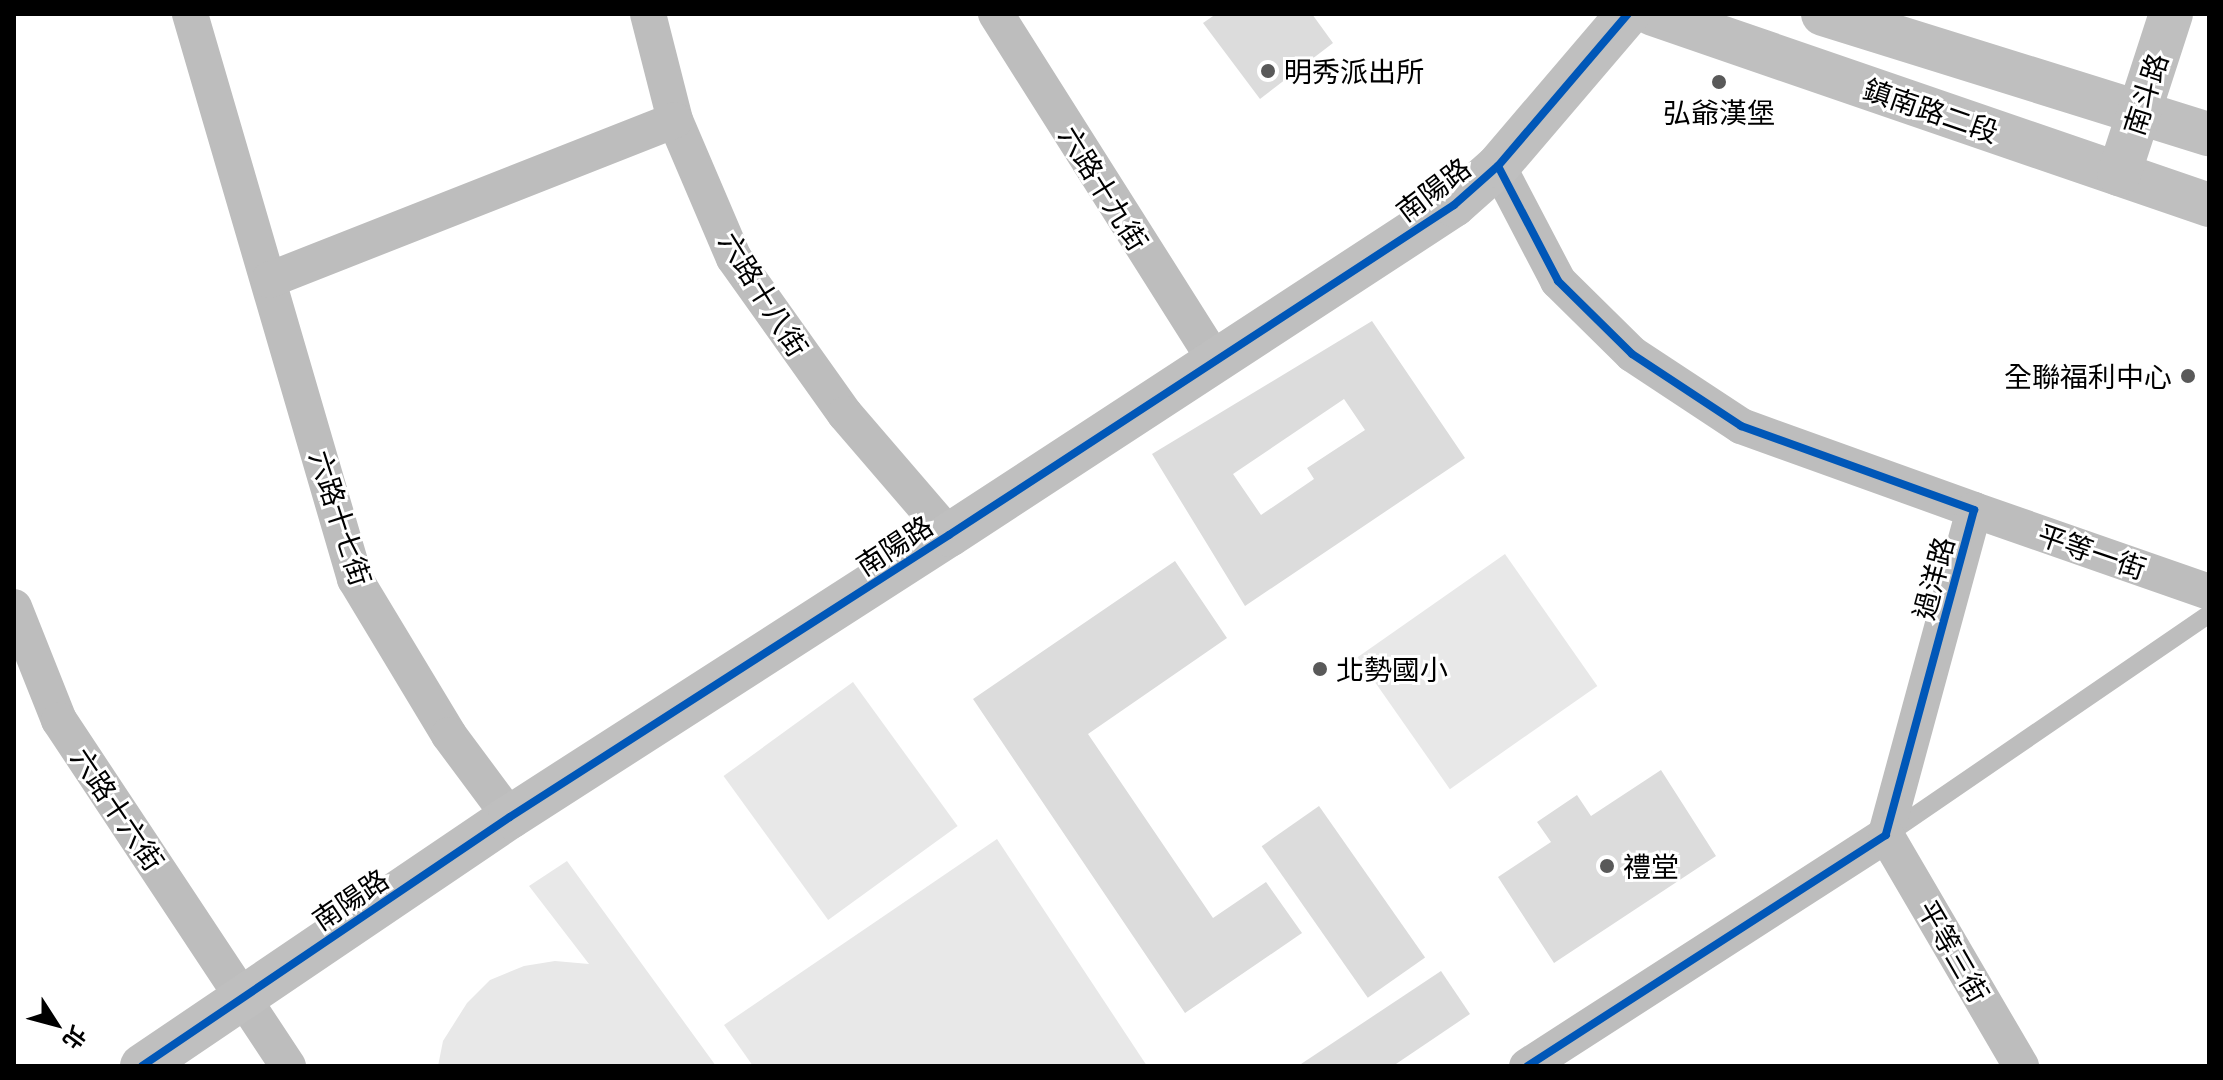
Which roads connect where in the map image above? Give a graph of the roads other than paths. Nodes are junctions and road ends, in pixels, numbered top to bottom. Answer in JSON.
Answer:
{"nodes":[{"id":1,"x":190,"y":14,"type":"edge"},
{"id":2,"x":648,"y":14,"type":"edge"},
{"id":3,"x":996,"y":14,"type":"edge"},
{"id":4,"x":1628,"y":14,"type":"edge"},
{"id":5,"x":1653,"y":14,"type":"edge"},
{"id":6,"x":1823,"y":14,"type":"edge"},
{"id":7,"x":2171,"y":14,"type":"edge"},
{"id":8,"x":2141,"y":110,"type":"junction"},
{"id":9,"x":675,"y":120,"type":"junction"},
{"id":10,"x":2209,"y":134,"type":"edge"},
{"id":11,"x":1498,"y":166,"type":"junction"},
{"id":12,"x":2119,"y":174,"type":"junction"},
{"id":13,"x":2209,"y":205,"type":"edge"},
{"id":14,"x":269,"y":280,"type":"junction"},
{"id":15,"x":1215,"y":361,"type":"junction"},
{"id":16,"x":1974,"y":510,"type":"junction"},
{"id":17,"x":949,"y":535,"type":"junction"},
{"id":18,"x":2209,"y":592,"type":"edge"},
{"id":19,"x":14,"y":607,"type":"edge"},
{"id":20,"x":2209,"y":614,"type":"edge"},
{"id":21,"x":510,"y":817,"type":"junction"},
{"id":22,"x":1886,"y":835,"type":"junction"},
{"id":23,"x":244,"y":999,"type":"junction"},
{"id":24,"x":1565,"y":1056,"type":"edge"},
{"id":25,"x":142,"y":1066,"type":"edge"},
{"id":26,"x":288,"y":1066,"type":"edge"},
{"id":27,"x":1527,"y":1066,"type":"edge"},
{"id":28,"x":2021,"y":1066,"type":"edge"}],
"edges":[{"from":1,"to":14,"type":"street","name":"六路十七街"},
{"from":2,"to":9,"type":"street","name":"六路十八街"},
{"from":3,"to":15,"type":"street","name":"六路十九街"},
{"from":4,"to":11,"type":"street","name":"南陽路"},
{"from":5,"to":12,"type":"street","name":"鎮南路二段"},
{"from":6,"to":8,"type":"street","name":"鎮南路二段"},
{"from":7,"to":8,"type":"street","name":"南斗路"},
{"from":8,"to":10,"type":"street","name":"鎮南路二段"},
{"from":8,"to":12,"type":"street","name":"南斗路"},
{"from":9,"to":14,"type":"street"},
{"from":9,"to":17,"type":"street","name":"六路十八街"},
{"from":11,"to":15,"type":"street","name":"南陽路"},
{"from":11,"to":16,"type":"street","name":"過洋路"},
{"from":12,"to":13,"type":"street","name":"鎮南路二段"},
{"from":14,"to":21,"type":"street","name":"六路十七街"},
{"from":15,"to":17,"type":"street","name":"南陽路"},
{"from":16,"to":18,"type":"street","name":"平等一街"},
{"from":16,"to":22,"type":"street","name":"過洋路"},
{"from":17,"to":21,"type":"street","name":"南陽路"},
{"from":19,"to":23,"type":"street","name":"六路十六街"},
{"from":20,"to":22,"type":"lane"},
{"from":21,"to":23,"type":"street","name":"南陽路"},
{"from":22,"to":24,"type":"street"},
{"from":22,"to":28,"type":"street","name":"平等三街"},
{"from":23,"to":25,"type":"street","name":"南陽路"},
{"from":23,"to":26,"type":"street","name":"六路十六街"},
{"from":24,"to":27,"type":"street"}]}
